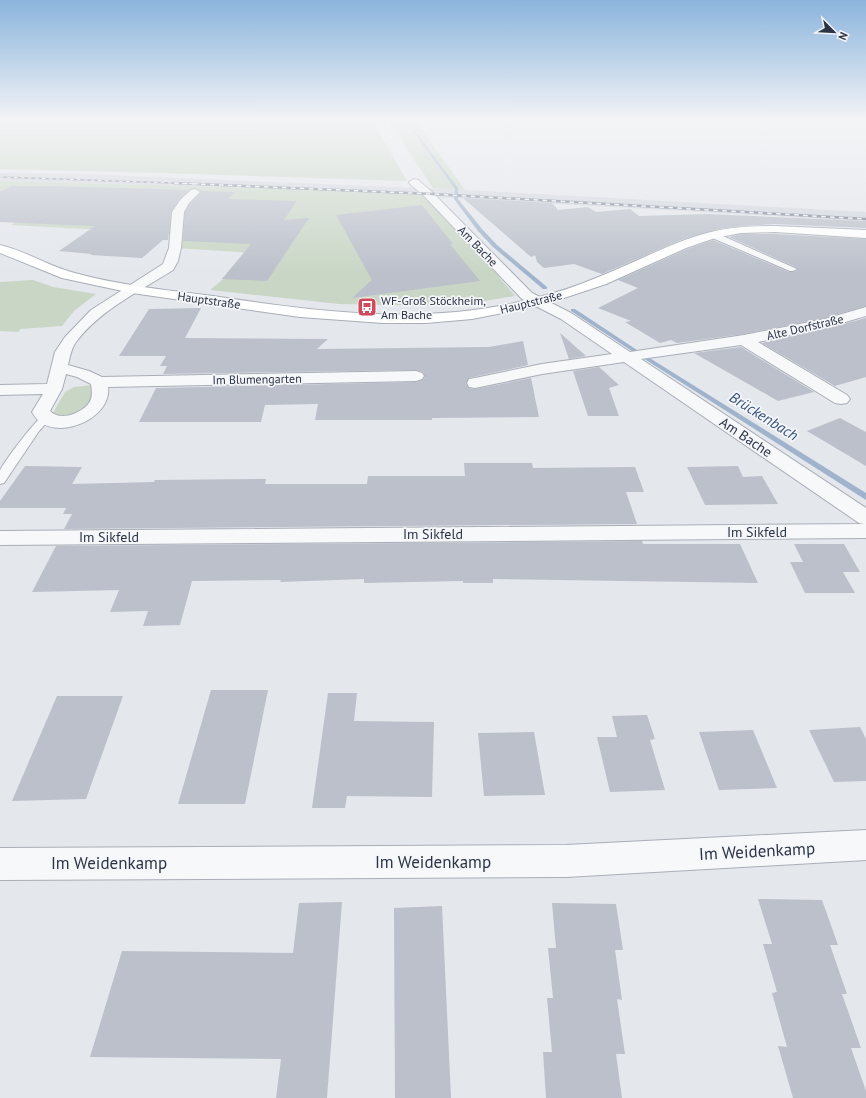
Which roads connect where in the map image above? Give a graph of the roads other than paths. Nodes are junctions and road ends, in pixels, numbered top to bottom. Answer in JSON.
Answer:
{"nodes":[{"id":1,"x":414,"y":182,"type":"dead end"},
{"id":2,"x":195,"y":192,"type":"dead end"},
{"id":3,"x":866,"y":234,"type":"edge"},
{"id":4,"x":713,"y":235,"type":"junction"},
{"id":5,"x":0,"y":249,"type":"edge"},
{"id":6,"x":793,"y":269,"type":"dead end"},
{"id":7,"x":132,"y":289,"type":"junction"},
{"id":8,"x":538,"y":302,"type":"junction"},
{"id":9,"x":866,"y":311,"type":"edge"},
{"id":10,"x":744,"y":340,"type":"junction"},
{"id":11,"x":626,"y":356,"type":"junction"},
{"id":12,"x":60,"y":368,"type":"junction"},
{"id":13,"x":416,"y":376,"type":"dead end"},
{"id":14,"x":99,"y":382,"type":"junction"},
{"id":15,"x":475,"y":383,"type":"dead end"},
{"id":16,"x":54,"y":389,"type":"junction"},
{"id":17,"x":0,"y":390,"type":"edge"},
{"id":18,"x":841,"y":399,"type":"dead end"},
{"id":19,"x":45,"y":418,"type":"junction"},
{"id":20,"x":0,"y":480,"type":"edge"},
{"id":21,"x":866,"y":518,"type":"edge"},
{"id":22,"x":866,"y":531,"type":"edge"},
{"id":23,"x":0,"y":538,"type":"edge"},
{"id":24,"x":866,"y":845,"type":"edge"},
{"id":25,"x":0,"y":864,"type":"edge"}],
"edges":[{"from":1,"to":8,"type":"street","name":"Am Bache"},
{"from":2,"to":7,"type":"street"},
{"from":3,"to":4,"type":"street","name":"Hauptstraße"},
{"from":4,"to":6,"type":"lane"},
{"from":4,"to":8,"type":"street","name":"Hauptstraße"},
{"from":5,"to":7,"type":"street","name":"Hauptstraße"},
{"from":7,"to":8,"type":"street","name":"Hauptstraße"},
{"from":7,"to":12,"type":"street"},
{"from":8,"to":11,"type":"street","name":"Am Bache"},
{"from":9,"to":10,"type":"street","name":"Alte Dorfstraße"},
{"from":10,"to":11,"type":"street","name":"Alte Dorfstraße"},
{"from":10,"to":18,"type":"street","name":"Alte Dorfstraße"},
{"from":11,"to":15,"type":"street"},
{"from":11,"to":21,"type":"street","name":"Am Bache"},
{"from":12,"to":14,"type":"street","name":"Im Blumengarten"},
{"from":12,"to":16,"type":"street"},
{"from":13,"to":14,"type":"street","name":"Im Blumengarten"},
{"from":14,"to":19,"type":"street"},
{"from":16,"to":17,"type":"street"},
{"from":16,"to":19,"type":"street"},
{"from":19,"to":20,"type":"lane"},
{"from":22,"to":23,"type":"street","name":"Im Sikfeld"},
{"from":24,"to":25,"type":"street","name":"Im Weidenkamp"}]}
